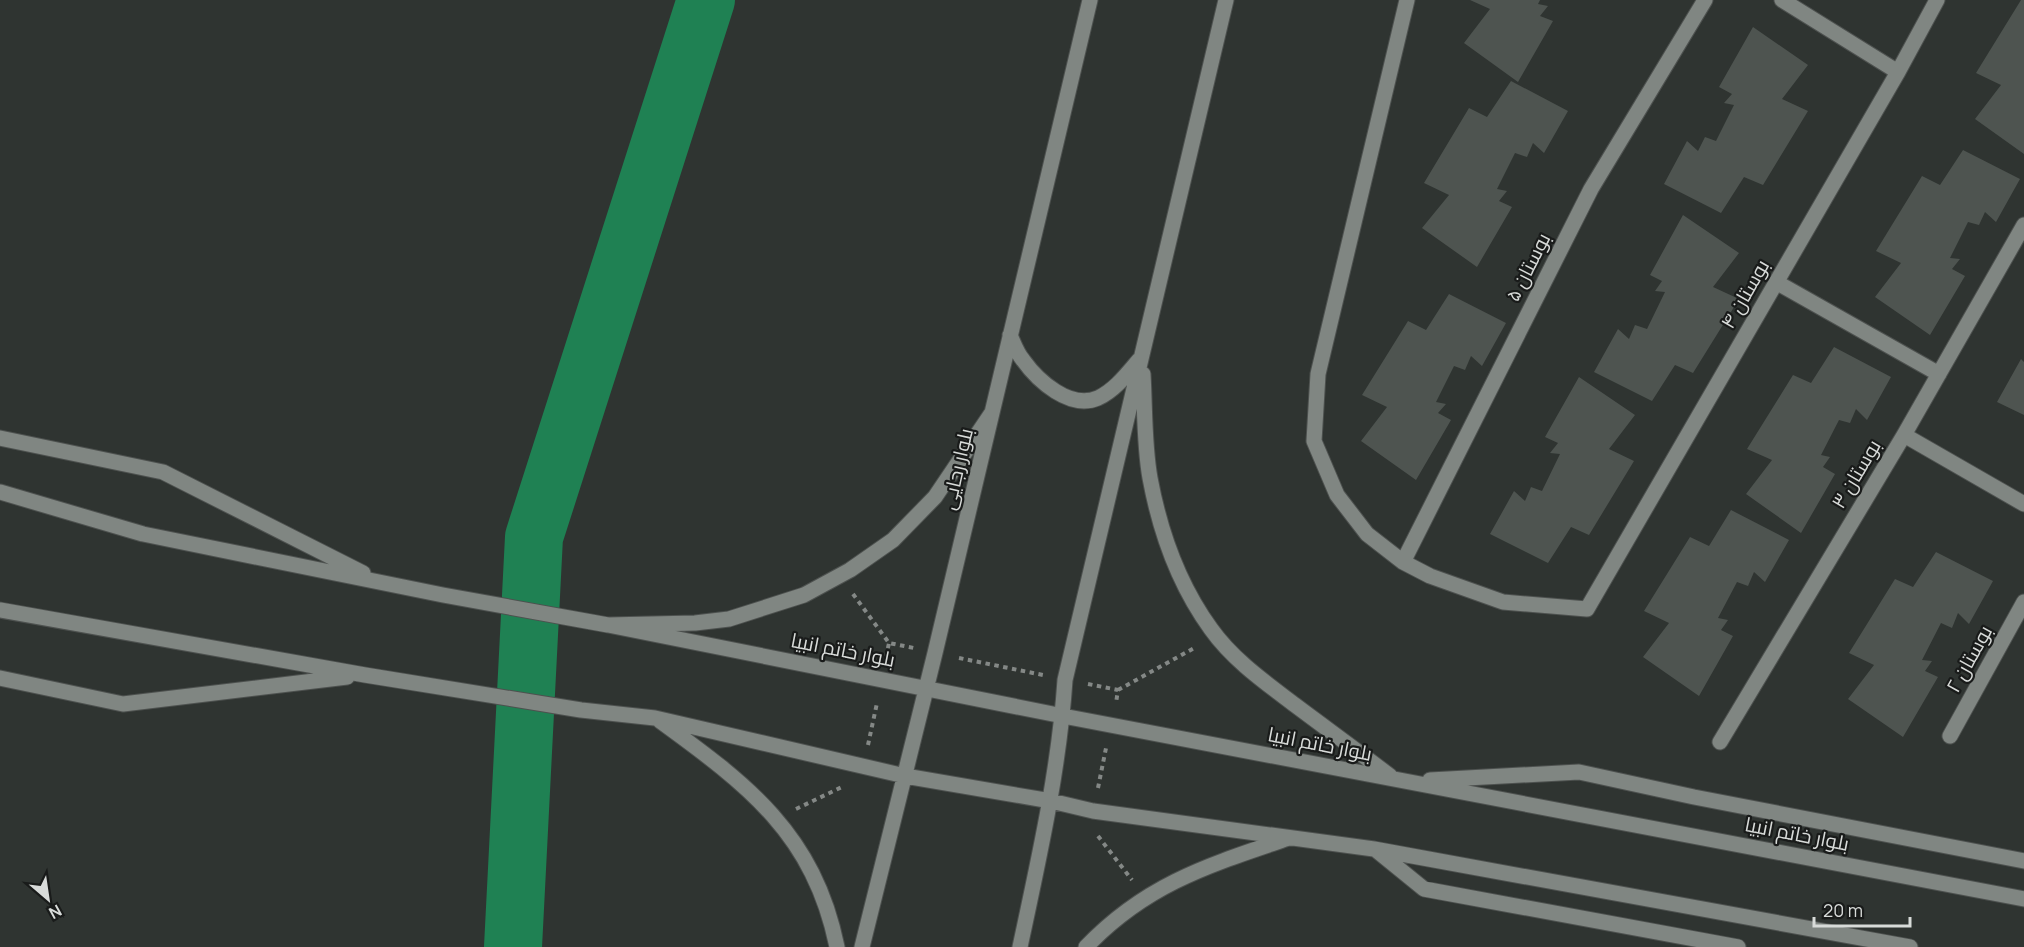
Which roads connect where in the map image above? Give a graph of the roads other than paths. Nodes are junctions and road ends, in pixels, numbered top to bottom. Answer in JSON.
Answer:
{"nodes":[{"id":1,"x":1090,"y":0,"type":"edge"},
{"id":2,"x":1226,"y":0,"type":"edge"},
{"id":3,"x":1407,"y":0,"type":"edge"},
{"id":4,"x":1705,"y":0,"type":"edge"},
{"id":5,"x":1782,"y":0,"type":"edge"},
{"id":6,"x":1937,"y":0,"type":"edge"},
{"id":7,"x":1898,"y":72,"type":"junction"},
{"id":8,"x":2024,"y":225,"type":"edge"},
{"id":9,"x":1776,"y":282,"type":"junction"},
{"id":10,"x":1010,"y":335,"type":"junction"},
{"id":11,"x":1142,"y":358,"type":"junction"},
{"id":12,"x":1940,"y":374,"type":"junction"},
{"id":13,"x":991,"y":414,"type":"junction"},
{"id":14,"x":1904,"y":435,"type":"junction"},
{"id":15,"x":0,"y":438,"type":"edge"},
{"id":16,"x":0,"y":492,"type":"edge"},
{"id":17,"x":2024,"y":504,"type":"edge"},
{"id":18,"x":1403,"y":562,"type":"junction"},
{"id":19,"x":382,"y":583,"type":"junction"},
{"id":20,"x":2024,"y":602,"type":"edge"},
{"id":21,"x":0,"y":610,"type":"edge"},
{"id":22,"x":608,"y":625,"type":"junction"},
{"id":23,"x":364,"y":675,"type":"junction"},
{"id":24,"x":0,"y":678,"type":"edge"},
{"id":25,"x":926,"y":688,"type":"junction"},
{"id":26,"x":1063,"y":716,"type":"junction"},
{"id":27,"x":655,"y":718,"type":"junction"},
{"id":28,"x":1950,"y":736,"type":"dead end"},
{"id":29,"x":1720,"y":742,"type":"dead end"},
{"id":30,"x":905,"y":776,"type":"junction"},
{"id":31,"x":1401,"y":781,"type":"junction"},
{"id":32,"x":1051,"y":801,"type":"junction"},
{"id":33,"x":1292,"y":837,"type":"junction"},
{"id":34,"x":1374,"y":849,"type":"junction"},
{"id":35,"x":2024,"y":861,"type":"edge"},
{"id":36,"x":2024,"y":899,"type":"edge"},
{"id":37,"x":837,"y":947,"type":"edge"},
{"id":38,"x":862,"y":947,"type":"edge"},
{"id":39,"x":1020,"y":947,"type":"edge"},
{"id":40,"x":1086,"y":947,"type":"edge"},
{"id":41,"x":1738,"y":947,"type":"edge"},
{"id":42,"x":1910,"y":947,"type":"edge"}],
"edges":[{"from":1,"to":10,"type":"main road","name":"بلوار رجایی"},
{"from":2,"to":11,"type":"main road"},
{"from":3,"to":18,"type":"main road"},
{"from":4,"to":18,"type":"main road","name":"بوستان ۵"},
{"from":5,"to":7,"type":"main road"},
{"from":6,"to":7,"type":"main road","name":"بوستان ۴"},
{"from":7,"to":9,"type":"main road","name":"بوستان ۴"},
{"from":8,"to":12,"type":"main road","name":"بوستان ۳"},
{"from":9,"to":12,"type":"main road"},
{"from":9,"to":18,"type":"main road","name":"بوستان ۴"},
{"from":10,"to":11,"type":"main road"},
{"from":10,"to":13,"type":"main road","name":"بلوار رجایی"},
{"from":11,"to":26,"type":"main road"},
{"from":11,"to":31,"type":"main road"},
{"from":12,"to":14,"type":"main road","name":"بوستان ۳"},
{"from":13,"to":22,"type":"main road"},
{"from":13,"to":25,"type":"main road","name":"بلوار رجایی"},
{"from":14,"to":17,"type":"main road"},
{"from":14,"to":29,"type":"main road","name":"بوستان ۳"},
{"from":15,"to":19,"type":"main road"},
{"from":16,"to":19,"type":"main road"},
{"from":19,"to":22,"type":"main road"},
{"from":20,"to":28,"type":"main road","name":"بوستان ۲"},
{"from":21,"to":23,"type":"main road"},
{"from":22,"to":25,"type":"main road","name":"بلوار خاتم انبیا"},
{"from":23,"to":24,"type":"main road"},
{"from":23,"to":27,"type":"main road"},
{"from":25,"to":26,"type":"main road","name":"بلوار خاتم انبیا"},
{"from":25,"to":30,"type":"main road","name":"بلوار رجایی"},
{"from":26,"to":31,"type":"main road","name":"بلوار خاتم انبیا"},
{"from":26,"to":32,"type":"main road"},
{"from":27,"to":30,"type":"main road"},
{"from":27,"to":37,"type":"main road"},
{"from":30,"to":32,"type":"main road"},
{"from":30,"to":38,"type":"main road","name":"بلوار رجایی"},
{"from":31,"to":35,"type":"main road"},
{"from":31,"to":36,"type":"main road","name":"بلوار خاتم انبیا"},
{"from":32,"to":33,"type":"main road"},
{"from":32,"to":39,"type":"main road"},
{"from":33,"to":34,"type":"main road"},
{"from":33,"to":40,"type":"main road"},
{"from":34,"to":41,"type":"main road"},
{"from":34,"to":42,"type":"main road"}]}
